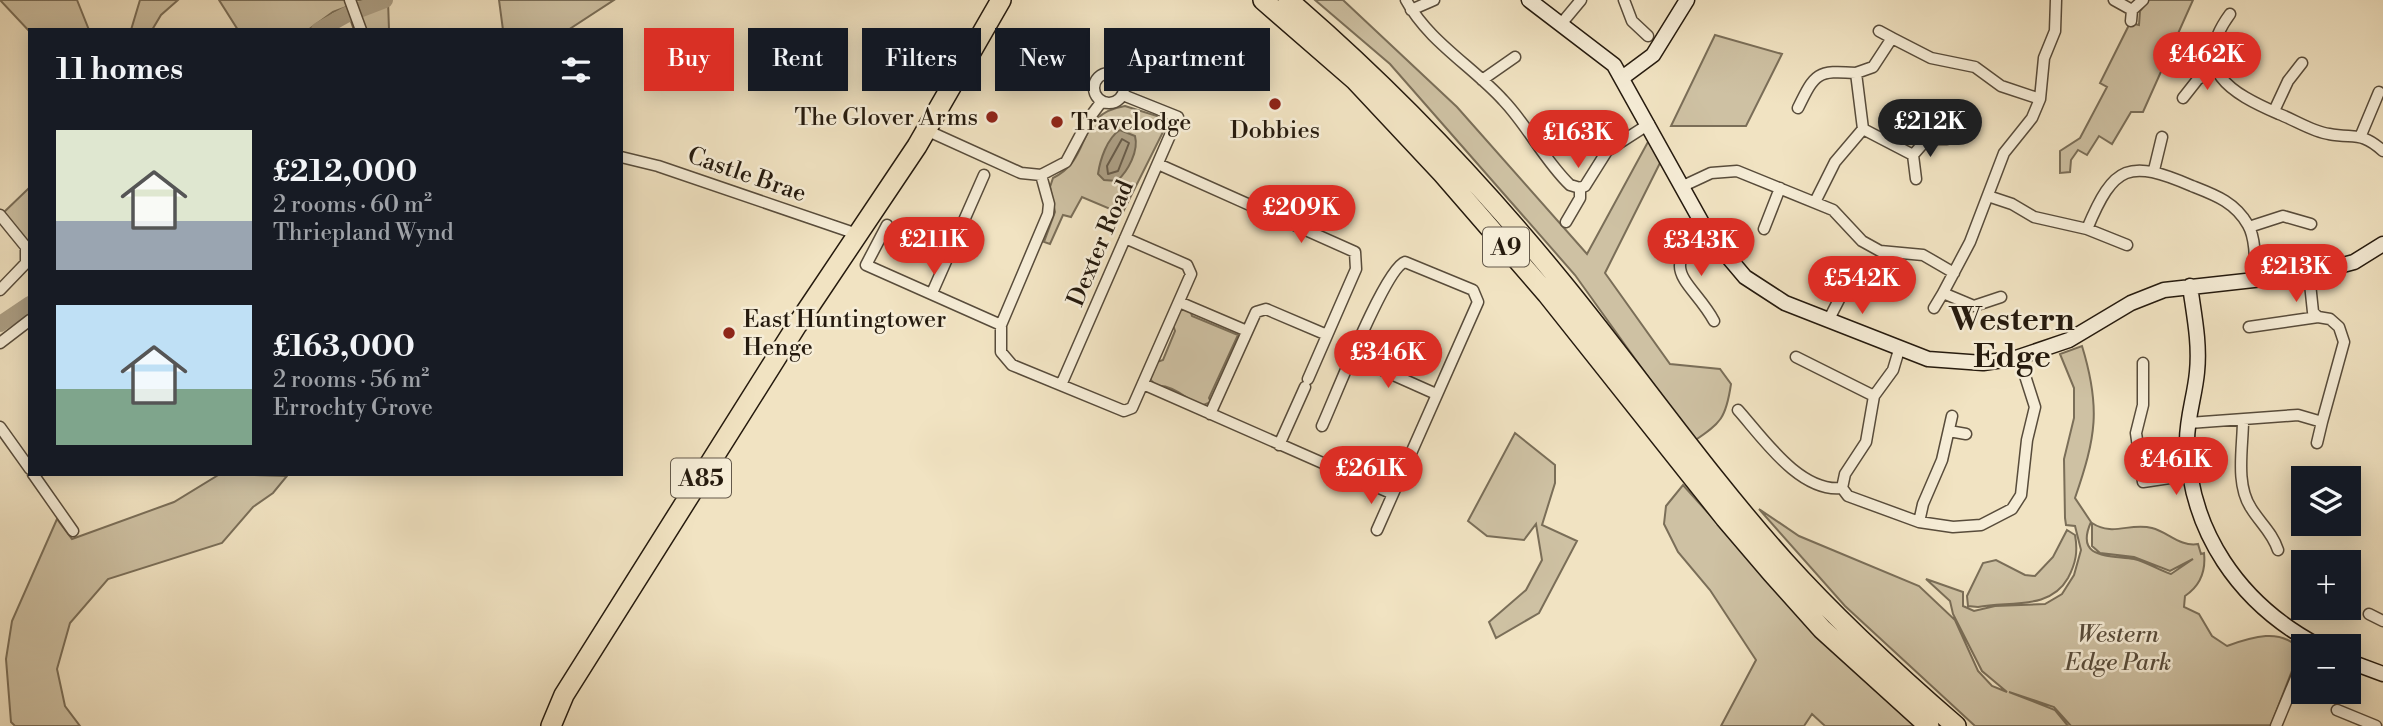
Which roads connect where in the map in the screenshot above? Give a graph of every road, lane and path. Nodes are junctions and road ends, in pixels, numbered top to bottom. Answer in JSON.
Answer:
{"nodes":[{"id":1,"x":990,"y":0,"type":"edge"},
{"id":2,"x":1000,"y":0,"type":"edge"},
{"id":3,"x":1256,"y":0,"type":"edge"},
{"id":4,"x":1263,"y":0,"type":"edge"},
{"id":5,"x":1434,"y":0,"type":"edge"},
{"id":6,"x":1529,"y":0,"type":"edge"},
{"id":7,"x":1581,"y":0,"type":"edge"},
{"id":8,"x":1624,"y":0,"type":"edge"},
{"id":9,"x":1686,"y":0,"type":"edge"},
{"id":10,"x":2056,"y":0,"type":"edge"},
{"id":11,"x":2114,"y":0,"type":"edge"},
{"id":12,"x":2143,"y":0,"type":"edge"},
{"id":13,"x":1409,"y":5,"type":"edge"},
{"id":14,"x":353,"y":8,"type":"edge"},
{"id":15,"x":1285,"y":8,"type":"edge"},
{"id":16,"x":2230,"y":14,"type":"dead end"},
{"id":17,"x":1562,"y":24,"type":"junction"},
{"id":18,"x":360,"y":28,"type":"edge"},
{"id":19,"x":980,"y":28,"type":"edge"},
{"id":20,"x":1879,"y":31,"type":"dead end"},
{"id":21,"x":981,"y":33,"type":"edge"},
{"id":22,"x":1648,"y":36,"type":"dead end"},
{"id":23,"x":1892,"y":38,"type":"junction"},
{"id":24,"x":1515,"y":57,"type":"dead end"},
{"id":25,"x":2302,"y":63,"type":"dead end"},
{"id":26,"x":2216,"y":70,"type":"junction"},
{"id":27,"x":1856,"y":73,"type":"junction"},
{"id":28,"x":1622,"y":78,"type":"junction"},
{"id":29,"x":1482,"y":80,"type":"junction"},
{"id":30,"x":948,"y":91,"type":"edge"},
{"id":31,"x":2379,"y":92,"type":"dead end"},
{"id":32,"x":1123,"y":94,"type":"junction"},
{"id":33,"x":2040,"y":99,"type":"junction"},
{"id":34,"x":2183,"y":99,"type":"dead end"},
{"id":35,"x":1102,"y":101,"type":"junction"},
{"id":36,"x":1798,"y":108,"type":"dead end"},
{"id":37,"x":2274,"y":111,"type":"junction"},
{"id":38,"x":1649,"y":124,"type":"junction"},
{"id":39,"x":1863,"y":129,"type":"junction"},
{"id":40,"x":926,"y":130,"type":"junction"},
{"id":41,"x":2361,"y":135,"type":"junction"},
{"id":42,"x":2162,"y":137,"type":"dead end"},
{"id":43,"x":1947,"y":139,"type":"dead end"},
{"id":44,"x":2383,"y":150,"type":"edge"},
{"id":45,"x":1913,"y":155,"type":"junction"},
{"id":46,"x":623,"y":157,"type":"edge"},
{"id":47,"x":1158,"y":164,"type":"junction"},
{"id":48,"x":2154,"y":170,"type":"junction"},
{"id":49,"x":984,"y":175,"type":"dead end"},
{"id":50,"x":1041,"y":175,"type":"junction"},
{"id":51,"x":1916,"y":179,"type":"dead end"},
{"id":52,"x":1681,"y":187,"type":"junction"},
{"id":53,"x":1580,"y":188,"type":"junction"},
{"id":54,"x":1780,"y":188,"type":"junction"},
{"id":55,"x":1987,"y":196,"type":"junction"},
{"id":56,"x":1815,"y":202,"type":"junction"},
{"id":57,"x":0,"y":215,"type":"edge"},
{"id":58,"x":1566,"y":222,"type":"dead end"},
{"id":59,"x":2311,"y":224,"type":"dead end"},
{"id":60,"x":887,"y":225,"type":"dead end"},
{"id":61,"x":2249,"y":227,"type":"junction"},
{"id":62,"x":1764,"y":229,"type":"dead end"},
{"id":63,"x":2087,"y":229,"type":"junction"},
{"id":64,"x":1707,"y":232,"type":"junction"},
{"id":65,"x":857,"y":234,"type":"junction"},
{"id":66,"x":1125,"y":238,"type":"junction"},
{"id":67,"x":2383,"y":244,"type":"edge"},
{"id":68,"x":2127,"y":245,"type":"dead end"},
{"id":69,"x":866,"y":265,"type":"junction"},
{"id":70,"x":1954,"y":273,"type":"junction"},
{"id":71,"x":2309,"y":274,"type":"junction"},
{"id":72,"x":861,"y":276,"type":"dead end"},
{"id":73,"x":2255,"y":278,"type":"junction"},
{"id":74,"x":1846,"y":286,"type":"dead end"},
{"id":75,"x":2190,"y":286,"type":"junction"},
{"id":76,"x":0,"y":290,"type":"edge"},
{"id":77,"x":932,"y":293,"type":"junction"},
{"id":78,"x":1943,"y":293,"type":"junction"},
{"id":79,"x":2001,"y":297,"type":"dead end"},
{"id":80,"x":1179,"y":302,"type":"junction"},
{"id":81,"x":1934,"y":308,"type":"dead end"},
{"id":82,"x":2318,"y":317,"type":"junction"},
{"id":83,"x":1714,"y":321,"type":"dead end"},
{"id":84,"x":1828,"y":321,"type":"junction"},
{"id":85,"x":28,"y":322,"type":"edge"},
{"id":86,"x":1001,"y":325,"type":"junction"},
{"id":87,"x":2249,"y":327,"type":"dead end"},
{"id":88,"x":1247,"y":331,"type":"junction"},
{"id":89,"x":1327,"y":335,"type":"junction"},
{"id":90,"x":0,"y":343,"type":"edge"},
{"id":91,"x":1899,"y":350,"type":"junction"},
{"id":92,"x":1353,"y":357,"type":"junction"},
{"id":93,"x":1796,"y":357,"type":"dead end"},
{"id":94,"x":2019,"y":357,"type":"junction"},
{"id":95,"x":2143,"y":363,"type":"dead end"},
{"id":96,"x":1143,"y":384,"type":"junction"},
{"id":97,"x":1061,"y":385,"type":"junction"},
{"id":98,"x":1436,"y":394,"type":"junction"},
{"id":99,"x":1874,"y":396,"type":"junction"},
{"id":100,"x":1738,"y":410,"type":"dead end"},
{"id":101,"x":1210,"y":414,"type":"junction"},
{"id":102,"x":1759,"y":414,"type":"dead end"},
{"id":103,"x":1952,"y":416,"type":"dead end"},
{"id":104,"x":2243,"y":420,"type":"junction"},
{"id":105,"x":2322,"y":422,"type":"junction"},
{"id":106,"x":1750,"y":423,"type":"junction"},
{"id":107,"x":2189,"y":423,"type":"junction"},
{"id":108,"x":1322,"y":426,"type":"dead end"},
{"id":109,"x":0,"y":427,"type":"edge"},
{"id":110,"x":1949,"y":431,"type":"junction"},
{"id":111,"x":1966,"y":434,"type":"dead end"},
{"id":112,"x":2317,"y":443,"type":"dead end"},
{"id":113,"x":1279,"y":445,"type":"junction"},
{"id":114,"x":28,"y":466,"type":"edge"},
{"id":115,"x":2190,"y":475,"type":"junction"},
{"id":116,"x":34,"y":476,"type":"edge"},
{"id":117,"x":1842,"y":488,"type":"junction"},
{"id":118,"x":1393,"y":494,"type":"junction"},
{"id":119,"x":1919,"y":522,"type":"junction"},
{"id":120,"x":1377,"y":530,"type":"dead end"},
{"id":121,"x":73,"y":531,"type":"dead end"},
{"id":122,"x":2278,"y":550,"type":"dead end"},
{"id":123,"x":2369,"y":614,"type":"dead end"},
{"id":124,"x":2383,"y":621,"type":"edge"},
{"id":125,"x":2298,"y":634,"type":"edge"},
{"id":126,"x":2361,"y":666,"type":"edge"},
{"id":127,"x":2383,"y":674,"type":"edge"},
{"id":128,"x":2291,"y":690,"type":"edge"},
{"id":129,"x":2337,"y":710,"type":"dead end"},
{"id":130,"x":551,"y":726,"type":"edge"},
{"id":131,"x":1929,"y":726,"type":"edge"},
{"id":132,"x":1956,"y":726,"type":"edge"},
{"id":133,"x":2276,"y":726,"type":"edge"},
{"id":134,"x":2376,"y":726,"type":"edge"}],
"edges":[{"from":1,"to":19,"type":"highway","number":"A85"},
{"from":2,"to":21,"type":"highway","number":"A85"},
{"from":3,"to":15,"type":"highway","number":"A9"},
{"from":4,"to":15,"type":"highway","number":"A9"},
{"from":5,"to":13,"type":"street"},
{"from":6,"to":17,"type":"street"},
{"from":7,"to":17,"type":"street"},
{"from":8,"to":22,"type":"street"},
{"from":9,"to":28,"type":"street"},
{"from":10,"to":33,"type":"street"},
{"from":11,"to":12,"type":"street"},
{"from":13,"to":29,"type":"street"},
{"from":14,"to":18,"type":"street"},
{"from":15,"to":131,"type":"highway","number":"A9"},
{"from":15,"to":132,"type":"highway","number":"A9"},
{"from":16,"to":26,"type":"street"},
{"from":17,"to":28,"type":"street"},
{"from":20,"to":23,"type":"street"},
{"from":23,"to":27,"type":"street"},
{"from":23,"to":33,"type":"street"},
{"from":24,"to":29,"type":"street"},
{"from":25,"to":37,"type":"street"},
{"from":26,"to":34,"type":"street"},
{"from":26,"to":37,"type":"street"},
{"from":27,"to":36,"type":"street"},
{"from":27,"to":39,"type":"street"},
{"from":28,"to":38,"type":"street"},
{"from":29,"to":53,"type":"street"},
{"from":30,"to":40,"type":"highway","number":"A85"},
{"from":31,"to":41,"type":"street"},
{"from":32,"to":35,"type":"street"},
{"from":32,"to":35,"type":"street"},
{"from":32,"to":47,"type":"street","name":"Dexter Road"},
{"from":33,"to":55,"type":"street"},
{"from":35,"to":50,"type":"street"},
{"from":37,"to":41,"type":"street"},
{"from":38,"to":52,"type":"street"},
{"from":38,"to":53,"type":"street"},
{"from":39,"to":45,"type":"street"},
{"from":39,"to":56,"type":"street"},
{"from":40,"to":50,"type":"street"},
{"from":40,"to":65,"type":"highway","number":"A85"},
{"from":41,"to":44,"type":"street"},
{"from":42,"to":48,"type":"street"},
{"from":43,"to":45,"type":"street"},
{"from":45,"to":51,"type":"street"},
{"from":46,"to":65,"type":"street","name":"Castle Brae"},
{"from":47,"to":66,"type":"street","name":"Dexter Road"},
{"from":47,"to":89,"type":"street"},
{"from":48,"to":61,"type":"street"},
{"from":48,"to":63,"type":"street"},
{"from":49,"to":77,"type":"street"},
{"from":50,"to":86,"type":"street"},
{"from":52,"to":54,"type":"street"},
{"from":52,"to":64,"type":"street"},
{"from":53,"to":58,"type":"street"},
{"from":54,"to":56,"type":"street"},
{"from":54,"to":62,"type":"street"},
{"from":55,"to":63,"type":"street"},
{"from":55,"to":70,"type":"street"},
{"from":56,"to":70,"type":"street"},
{"from":57,"to":76,"type":"street"},
{"from":59,"to":61,"type":"street"},
{"from":60,"to":69,"type":"street"},
{"from":61,"to":73,"type":"street"},
{"from":63,"to":68,"type":"street"},
{"from":64,"to":83,"type":"street"},
{"from":64,"to":84,"type":"street"},
{"from":65,"to":130,"type":"highway","number":"A85"},
{"from":66,"to":80,"type":"street"},
{"from":66,"to":97,"type":"street","name":"Dexter Road"},
{"from":67,"to":71,"type":"street"},
{"from":69,"to":72,"type":"street"},
{"from":69,"to":77,"type":"street"},
{"from":70,"to":78,"type":"street"},
{"from":71,"to":73,"type":"street"},
{"from":71,"to":82,"type":"street"},
{"from":73,"to":75,"type":"street"},
{"from":74,"to":84,"type":"street"},
{"from":75,"to":94,"type":"street"},
{"from":75,"to":107,"type":"street"},
{"from":77,"to":86,"type":"street"},
{"from":78,"to":79,"type":"street"},
{"from":78,"to":81,"type":"street"},
{"from":80,"to":88,"type":"street"},
{"from":80,"to":96,"type":"street"},
{"from":82,"to":87,"type":"street"},
{"from":82,"to":105,"type":"street"},
{"from":84,"to":91,"type":"street"},
{"from":85,"to":90,"type":"street"},
{"from":86,"to":97,"type":"street"},
{"from":88,"to":89,"type":"street"},
{"from":88,"to":101,"type":"street"},
{"from":89,"to":113,"type":"street"},
{"from":91,"to":94,"type":"street"},
{"from":91,"to":99,"type":"street"},
{"from":92,"to":98,"type":"street"},
{"from":92,"to":98,"type":"street"},
{"from":92,"to":108,"type":"street"},
{"from":93,"to":99,"type":"street"},
{"from":94,"to":119,"type":"street"},
{"from":95,"to":115,"type":"street"},
{"from":96,"to":97,"type":"street"},
{"from":96,"to":101,"type":"street"},
{"from":98,"to":118,"type":"street"},
{"from":99,"to":117,"type":"street"},
{"from":100,"to":106,"type":"street"},
{"from":101,"to":113,"type":"street"},
{"from":102,"to":106,"type":"street"},
{"from":103,"to":110,"type":"street"},
{"from":104,"to":105,"type":"street"},
{"from":104,"to":107,"type":"street"},
{"from":104,"to":122,"type":"street"},
{"from":105,"to":112,"type":"street"},
{"from":106,"to":117,"type":"street"},
{"from":107,"to":115,"type":"street"},
{"from":109,"to":114,"type":"street"},
{"from":110,"to":111,"type":"street"},
{"from":110,"to":119,"type":"street"},
{"from":113,"to":118,"type":"street"},
{"from":115,"to":125,"type":"street"},
{"from":116,"to":121,"type":"street"},
{"from":117,"to":119,"type":"street"},
{"from":118,"to":120,"type":"street"},
{"from":123,"to":124,"type":"street"},
{"from":126,"to":127,"type":"street"},
{"from":128,"to":133,"type":"street"},
{"from":129,"to":134,"type":"street"}]}
